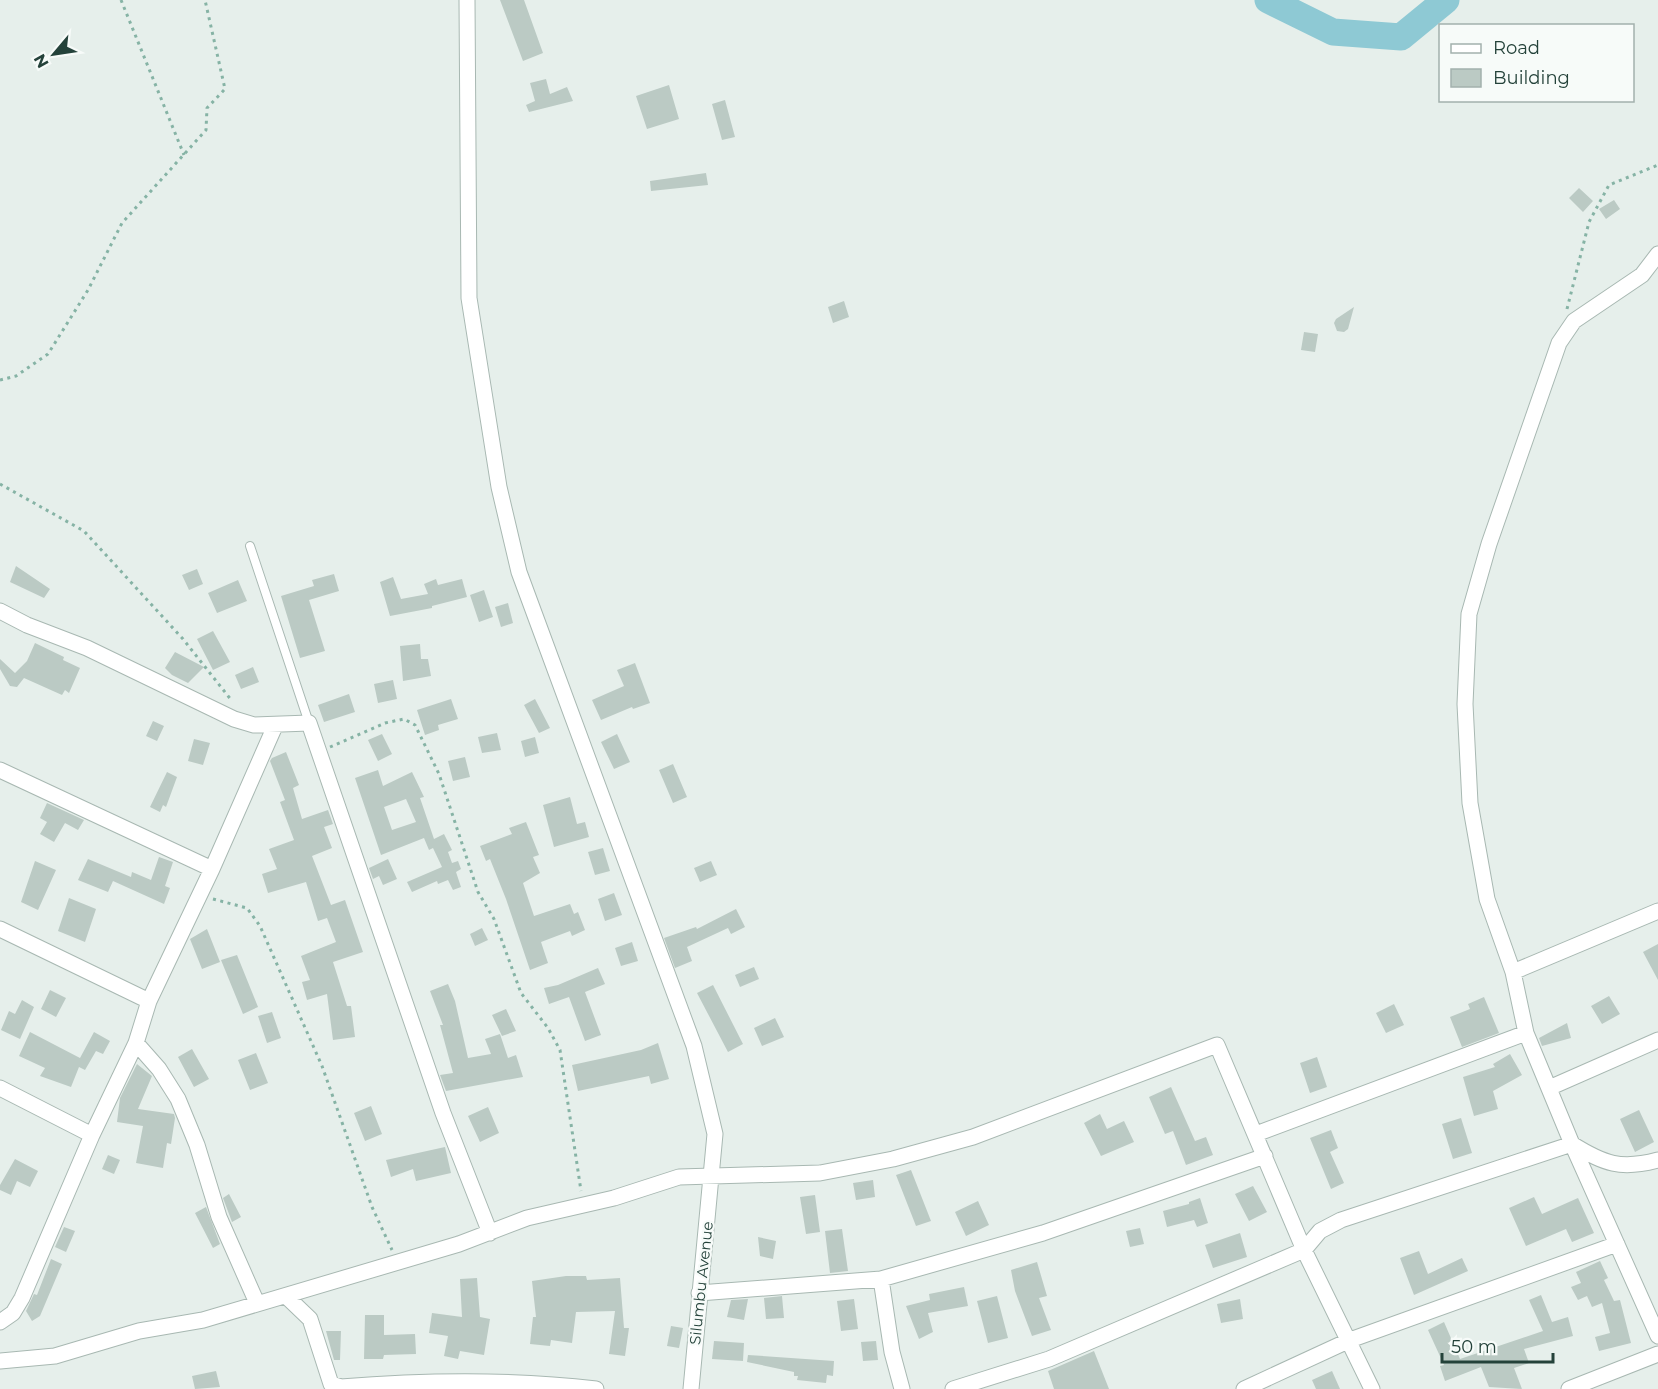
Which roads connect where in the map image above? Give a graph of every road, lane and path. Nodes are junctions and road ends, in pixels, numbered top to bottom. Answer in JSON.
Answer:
{"nodes":[{"id":1,"x":121,"y":0,"type":"edge"},
{"id":2,"x":205,"y":0,"type":"edge"},
{"id":3,"x":467,"y":0,"type":"edge"},
{"id":4,"x":184,"y":155,"type":"junction"},
{"id":5,"x":1658,"y":165,"type":"edge"},
{"id":6,"x":1658,"y":254,"type":"edge"},
{"id":7,"x":1567,"y":310,"type":"dead end"},
{"id":8,"x":0,"y":380,"type":"edge"},
{"id":9,"x":0,"y":484,"type":"edge"},
{"id":10,"x":250,"y":546,"type":"dead end"},
{"id":11,"x":0,"y":611,"type":"edge"},
{"id":12,"x":309,"y":723,"type":"junction"},
{"id":13,"x":254,"y":725,"type":"junction"},
{"id":14,"x":275,"y":726,"type":"junction"},
{"id":15,"x":319,"y":751,"type":"junction"},
{"id":16,"x":0,"y":770,"type":"edge"},
{"id":17,"x":212,"y":869,"type":"junction"},
{"id":18,"x":197,"y":896,"type":"junction"},
{"id":19,"x":1658,"y":911,"type":"edge"},
{"id":20,"x":0,"y":929,"type":"edge"},
{"id":21,"x":1513,"y":972,"type":"junction"},
{"id":22,"x":149,"y":1001,"type":"junction"},
{"id":23,"x":1526,"y":1033,"type":"junction"},
{"id":24,"x":1658,"y":1040,"type":"edge"},
{"id":25,"x":136,"y":1043,"type":"junction"},
{"id":26,"x":0,"y":1088,"type":"edge"},
{"id":27,"x":1549,"y":1088,"type":"junction"},
{"id":28,"x":1256,"y":1134,"type":"junction"},
{"id":29,"x":92,"y":1135,"type":"junction"},
{"id":30,"x":1572,"y":1144,"type":"junction"},
{"id":31,"x":1266,"y":1156,"type":"junction"},
{"id":32,"x":1658,"y":1160,"type":"edge"},
{"id":33,"x":712,"y":1177,"type":"junction"},
{"id":34,"x":583,"y":1205,"type":"junction"},
{"id":35,"x":490,"y":1233,"type":"junction"},
{"id":36,"x":1617,"y":1244,"type":"junction"},
{"id":37,"x":1304,"y":1250,"type":"junction"},
{"id":38,"x":398,"y":1262,"type":"junction"},
{"id":39,"x":881,"y":1279,"type":"junction"},
{"id":40,"x":699,"y":1293,"type":"junction"},
{"id":41,"x":286,"y":1296,"type":"junction"},
{"id":42,"x":257,"y":1303,"type":"junction"},
{"id":43,"x":0,"y":1322,"type":"edge"},
{"id":44,"x":1658,"y":1336,"type":"edge"},
{"id":45,"x":1350,"y":1340,"type":"junction"},
{"id":46,"x":1658,"y":1354,"type":"edge"},
{"id":47,"x":0,"y":1361,"type":"edge"},
{"id":48,"x":596,"y":1389,"type":"edge"},
{"id":49,"x":691,"y":1389,"type":"edge"},
{"id":50,"x":902,"y":1389,"type":"edge"},
{"id":51,"x":953,"y":1389,"type":"edge"},
{"id":52,"x":1244,"y":1389,"type":"edge"},
{"id":53,"x":1372,"y":1389,"type":"edge"},
{"id":54,"x":1569,"y":1389,"type":"edge"}],
"edges":[{"from":1,"to":4,"type":"path"},
{"from":2,"to":4,"type":"path"},
{"from":3,"to":33,"type":"street","name":"Silumbu Avenue"},
{"from":4,"to":8,"type":"path"},
{"from":5,"to":7,"type":"path"},
{"from":6,"to":21,"type":"street"},
{"from":9,"to":13,"type":"path"},
{"from":10,"to":12,"type":"lane"},
{"from":11,"to":13,"type":"street"},
{"from":12,"to":14,"type":"street"},
{"from":12,"to":15,"type":"street"},
{"from":13,"to":14,"type":"street"},
{"from":14,"to":17,"type":"street"},
{"from":15,"to":34,"type":"path"},
{"from":15,"to":35,"type":"street"},
{"from":16,"to":17,"type":"street"},
{"from":17,"to":18,"type":"street"},
{"from":18,"to":22,"type":"street"},
{"from":18,"to":38,"type":"path"},
{"from":19,"to":21,"type":"street"},
{"from":20,"to":22,"type":"street"},
{"from":21,"to":23,"type":"street"},
{"from":22,"to":25,"type":"street"},
{"from":23,"to":27,"type":"street"},
{"from":23,"to":28,"type":"street"},
{"from":24,"to":27,"type":"street"},
{"from":25,"to":29,"type":"street"},
{"from":25,"to":42,"type":"street"},
{"from":26,"to":29,"type":"street"},
{"from":27,"to":30,"type":"street"},
{"from":28,"to":31,"type":"street"},
{"from":28,"to":33,"type":"street"},
{"from":29,"to":43,"type":"street"},
{"from":30,"to":32,"type":"street"},
{"from":30,"to":36,"type":"street"},
{"from":30,"to":37,"type":"street"},
{"from":31,"to":37,"type":"street"},
{"from":31,"to":39,"type":"street"},
{"from":33,"to":34,"type":"street"},
{"from":33,"to":40,"type":"street","name":"Silumbu Avenue"},
{"from":34,"to":35,"type":"street"},
{"from":35,"to":38,"type":"street"},
{"from":36,"to":44,"type":"street"},
{"from":36,"to":45,"type":"street"},
{"from":37,"to":45,"type":"street"},
{"from":37,"to":51,"type":"street"},
{"from":38,"to":41,"type":"street"},
{"from":39,"to":40,"type":"street"},
{"from":39,"to":50,"type":"street"},
{"from":40,"to":49,"type":"street","name":"Silumbu Avenue"},
{"from":41,"to":42,"type":"street"},
{"from":41,"to":48,"type":"street"},
{"from":42,"to":47,"type":"street"},
{"from":45,"to":52,"type":"street"},
{"from":45,"to":53,"type":"street"},
{"from":46,"to":54,"type":"street"}]}
